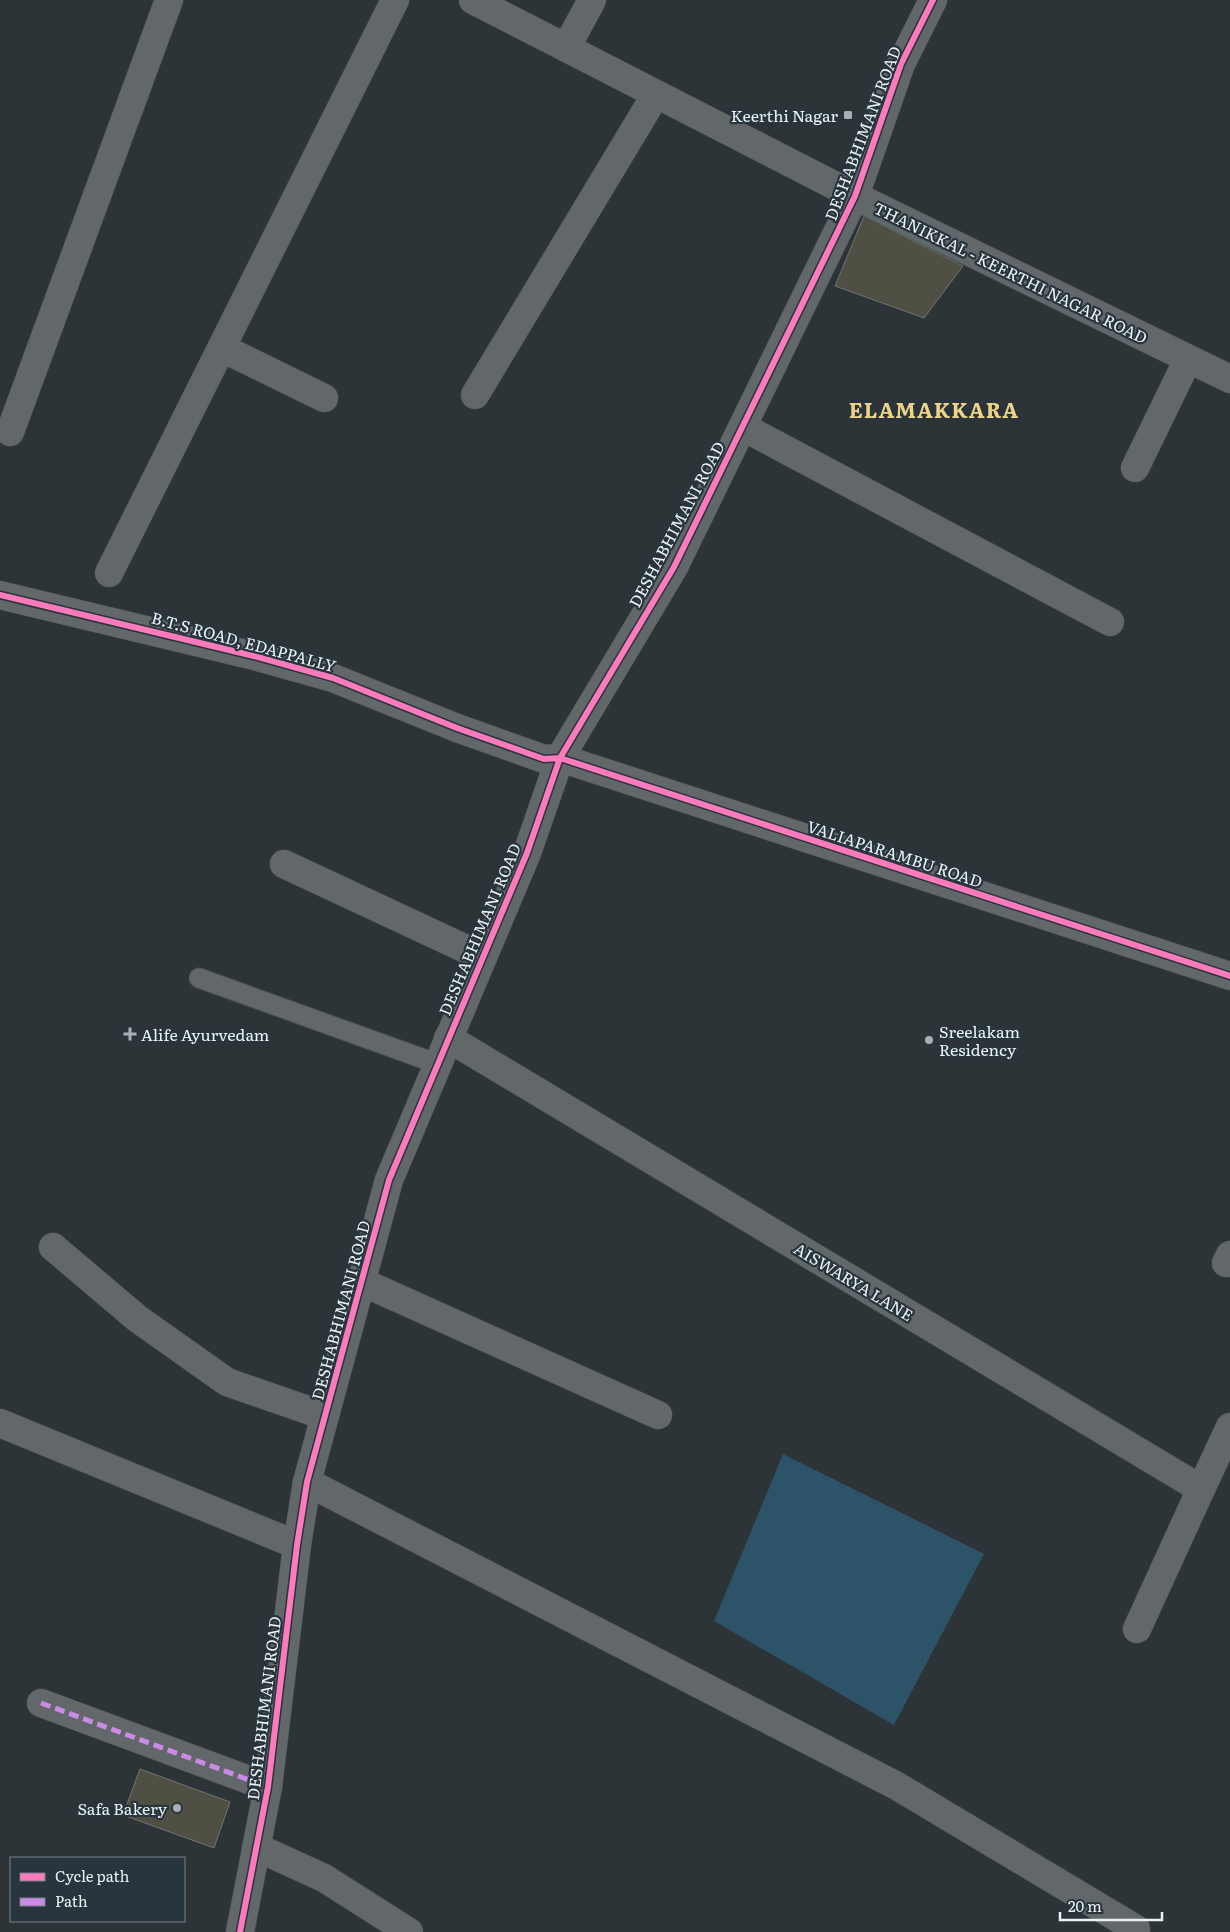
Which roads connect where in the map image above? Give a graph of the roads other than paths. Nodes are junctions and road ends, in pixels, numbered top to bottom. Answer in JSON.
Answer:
{"nodes":[{"id":1,"x":169,"y":0,"type":"edge"},
{"id":2,"x":395,"y":0,"type":"edge"},
{"id":3,"x":473,"y":0,"type":"edge"},
{"id":4,"x":592,"y":0,"type":"edge"},
{"id":5,"x":933,"y":0,"type":"edge"},
{"id":6,"x":566,"y":48,"type":"junction"},
{"id":7,"x":656,"y":94,"type":"junction"},
{"id":8,"x":855,"y":196,"type":"junction"},
{"id":9,"x":222,"y":348,"type":"junction"},
{"id":10,"x":1188,"y":359,"type":"junction"},
{"id":11,"x":1230,"y":379,"type":"edge"},
{"id":12,"x":476,"y":395,"type":"dead end"},
{"id":13,"x":324,"y":398,"type":"dead end"},
{"id":14,"x":742,"y":427,"type":"junction"},
{"id":15,"x":10,"y":432,"type":"dead end"},
{"id":16,"x":1135,"y":468,"type":"dead end"},
{"id":17,"x":109,"y":573,"type":"dead end"},
{"id":18,"x":0,"y":595,"type":"edge"},
{"id":19,"x":1110,"y":622,"type":"dead end"},
{"id":20,"x":560,"y":758,"type":"junction"},
{"id":21,"x":284,"y":864,"type":"dead end"},
{"id":22,"x":483,"y":956,"type":"junction"},
{"id":23,"x":1226,"y":975,"type":"edge"},
{"id":24,"x":199,"y":978,"type":"dead end"},
{"id":25,"x":448,"y":1038,"type":"junction"},
{"id":26,"x":438,"y":1064,"type":"junction"},
{"id":27,"x":53,"y":1247,"type":"dead end"},
{"id":28,"x":1230,"y":1255,"type":"edge"},
{"id":29,"x":1230,"y":1264,"type":"edge"},
{"id":30,"x":362,"y":1282,"type":"junction"},
{"id":31,"x":658,"y":1415,"type":"dead end"},
{"id":32,"x":325,"y":1416,"type":"junction"},
{"id":33,"x":0,"y":1423,"type":"edge"},
{"id":34,"x":1230,"y":1427,"type":"edge"},
{"id":35,"x":307,"y":1482,"type":"junction"},
{"id":36,"x":1201,"y":1489,"type":"junction"},
{"id":37,"x":297,"y":1546,"type":"junction"},
{"id":38,"x":1137,"y":1628,"type":"dead end"},
{"id":39,"x":41,"y":1703,"type":"dead end"},
{"id":40,"x":268,"y":1787,"type":"junction"},
{"id":41,"x":256,"y":1847,"type":"junction"},
{"id":42,"x":1136,"y":1929,"type":"dead end"},
{"id":43,"x":240,"y":1932,"type":"edge"},
{"id":44,"x":409,"y":1932,"type":"edge"}],
"edges":[{"from":1,"to":15,"type":"street"},
{"from":2,"to":9,"type":"street"},
{"from":3,"to":6,"type":"street","name":"THANIKKAL - KEERTHI NAGAR ROAD"},
{"from":4,"to":6,"type":"street"},
{"from":5,"to":8,"type":"street","name":"DESHABHIMANI ROAD"},
{"from":6,"to":7,"type":"street","name":"THANIKKAL - KEERTHI NAGAR ROAD"},
{"from":7,"to":8,"type":"street","name":"THANIKKAL - KEERTHI NAGAR ROAD"},
{"from":7,"to":12,"type":"street"},
{"from":8,"to":10,"type":"street","name":"THANIKKAL - KEERTHI NAGAR ROAD"},
{"from":8,"to":14,"type":"street","name":"DESHABHIMANI ROAD"},
{"from":9,"to":13,"type":"street"},
{"from":9,"to":17,"type":"street"},
{"from":10,"to":11,"type":"street","name":"THANIKKAL - KEERTHI NAGAR ROAD"},
{"from":10,"to":16,"type":"street"},
{"from":14,"to":19,"type":"street"},
{"from":14,"to":20,"type":"street","name":"DESHABHIMANI ROAD"},
{"from":18,"to":20,"type":"street","name":"B.T.S ROAD, EDAPPALLY"},
{"from":20,"to":22,"type":"street","name":"DESHABHIMANI ROAD"},
{"from":20,"to":23,"type":"street","name":"VALIAPARAMBU ROAD"},
{"from":21,"to":22,"type":"street"},
{"from":22,"to":25,"type":"street","name":"DESHABHIMANI ROAD"},
{"from":24,"to":26,"type":"lane"},
{"from":25,"to":26,"type":"street","name":"DESHABHIMANI ROAD"},
{"from":25,"to":36,"type":"street","name":"AISWARYA LANE"},
{"from":26,"to":30,"type":"street","name":"DESHABHIMANI ROAD"},
{"from":27,"to":32,"type":"street"},
{"from":28,"to":29,"type":"street"},
{"from":30,"to":31,"type":"street"},
{"from":30,"to":32,"type":"street","name":"DESHABHIMANI ROAD"},
{"from":32,"to":35,"type":"street","name":"DESHABHIMANI ROAD"},
{"from":33,"to":37,"type":"street"},
{"from":34,"to":36,"type":"street"},
{"from":35,"to":37,"type":"street","name":"DESHABHIMANI ROAD"},
{"from":35,"to":42,"type":"street"},
{"from":36,"to":38,"type":"street"},
{"from":37,"to":40,"type":"street","name":"DESHABHIMANI ROAD"},
{"from":39,"to":40,"type":"street"},
{"from":40,"to":41,"type":"street","name":"DESHABHIMANI ROAD"},
{"from":41,"to":43,"type":"street","name":"DESHABHIMANI ROAD"},
{"from":41,"to":44,"type":"street"}]}
